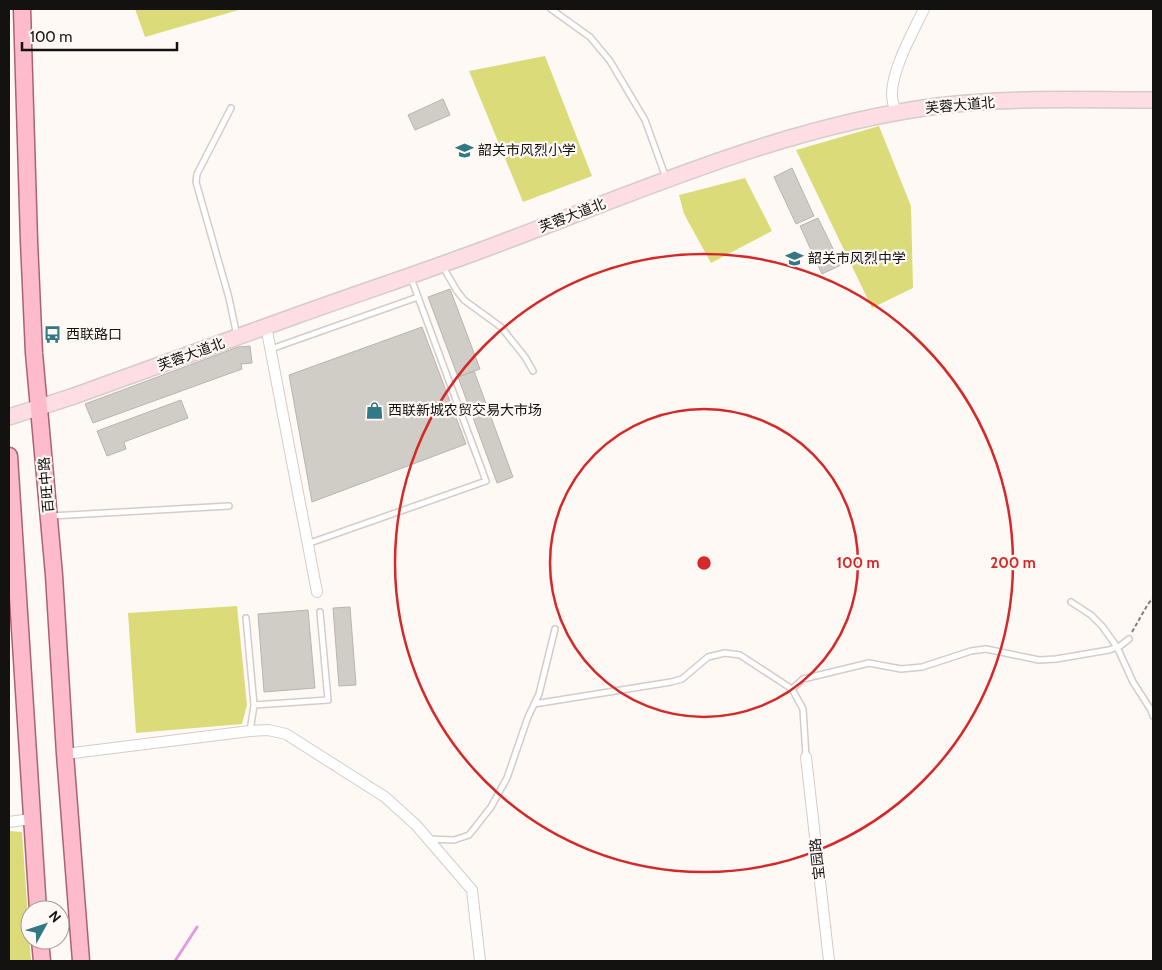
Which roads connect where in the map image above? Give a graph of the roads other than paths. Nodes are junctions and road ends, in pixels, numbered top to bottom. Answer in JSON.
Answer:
{"nodes":[{"id":1,"x":22,"y":9,"type":"edge"},
{"id":2,"x":551,"y":9,"type":"edge"},
{"id":3,"x":924,"y":9,"type":"edge"},
{"id":4,"x":1153,"y":100,"type":"edge"},
{"id":5,"x":231,"y":108,"type":"dead end"},
{"id":6,"x":896,"y":113,"type":"junction"},
{"id":7,"x":666,"y":179,"type":"junction"},
{"id":8,"x":441,"y":264,"type":"junction"},
{"id":9,"x":410,"y":276,"type":"junction"},
{"id":10,"x":418,"y":297,"type":"junction"},
{"id":11,"x":266,"y":326,"type":"junction"},
{"id":12,"x":237,"y":337,"type":"junction"},
{"id":13,"x":271,"y":349,"type":"junction"},
{"id":14,"x":533,"y":371,"type":"dead end"},
{"id":15,"x":38,"y":408,"type":"junction"},
{"id":16,"x":9,"y":417,"type":"edge"},
{"id":17,"x":9,"y":456,"type":"edge"},
{"id":18,"x":229,"y":506,"type":"dead end"},
{"id":19,"x":48,"y":516,"type":"junction"},
{"id":20,"x":307,"y":544,"type":"junction"},
{"id":21,"x":316,"y":592,"type":"dead end"},
{"id":22,"x":1071,"y":602,"type":"dead end"},
{"id":23,"x":320,"y":612,"type":"dead end"},
{"id":24,"x":246,"y":618,"type":"dead end"},
{"id":25,"x":555,"y":629,"type":"dead end"},
{"id":26,"x":1129,"y":639,"type":"road end"},
{"id":27,"x":1116,"y":647,"type":"junction"},
{"id":28,"x":792,"y":689,"type":"junction"},
{"id":29,"x":534,"y":704,"type":"junction"},
{"id":30,"x":254,"y":706,"type":"junction"},
{"id":31,"x":1153,"y":716,"type":"edge"},
{"id":32,"x":250,"y":731,"type":"junction"},
{"id":33,"x":65,"y":754,"type":"junction"},
{"id":34,"x":806,"y":757,"type":"joint"},
{"id":35,"x":31,"y":820,"type":"junction"},
{"id":36,"x":9,"y":822,"type":"edge"},
{"id":37,"x":428,"y":840,"type":"junction"},
{"id":38,"x":37,"y":900,"type":"edge"},
{"id":39,"x":81,"y":961,"type":"edge"},
{"id":40,"x":480,"y":961,"type":"edge"},
{"id":41,"x":829,"y":961,"type":"edge"}],
"edges":[{"from":1,"to":15,"type":"main road","name":"百旺中路"},
{"from":2,"to":7,"type":"lane"},
{"from":3,"to":6,"type":"street"},
{"from":4,"to":6,"type":"main road","name":"芙蓉大道北"},
{"from":5,"to":12,"type":"lane"},
{"from":6,"to":7,"type":"main road","name":"芙蓉大道北"},
{"from":7,"to":8,"type":"main road","name":"芙蓉大道北"},
{"from":8,"to":9,"type":"main road","name":"芙蓉大道北"},
{"from":8,"to":14,"type":"lane"},
{"from":9,"to":10,"type":"lane"},
{"from":9,"to":11,"type":"main road","name":"芙蓉大道北"},
{"from":10,"to":13,"type":"lane"},
{"from":10,"to":20,"type":"lane"},
{"from":11,"to":12,"type":"main road","name":"芙蓉大道北"},
{"from":11,"to":13,"type":"street"},
{"from":12,"to":15,"type":"main road","name":"芙蓉大道北"},
{"from":13,"to":20,"type":"street"},
{"from":15,"to":16,"type":"main road","name":"芙蓉大道北"},
{"from":15,"to":19,"type":"main road","name":"百旺中路"},
{"from":17,"to":35,"type":"main road"},
{"from":18,"to":19,"type":"lane"},
{"from":19,"to":33,"type":"main road","name":"百旺中路"},
{"from":20,"to":21,"type":"street"},
{"from":22,"to":27,"type":"lane"},
{"from":23,"to":30,"type":"lane"},
{"from":24,"to":30,"type":"lane"},
{"from":25,"to":29,"type":"lane"},
{"from":26,"to":27,"type":"lane"},
{"from":27,"to":28,"type":"lane"},
{"from":27,"to":31,"type":"lane"},
{"from":28,"to":29,"type":"lane"},
{"from":28,"to":34,"type":"lane"},
{"from":29,"to":37,"type":"lane"},
{"from":30,"to":32,"type":"lane"},
{"from":32,"to":33,"type":"street"},
{"from":32,"to":37,"type":"street"},
{"from":33,"to":39,"type":"main road","name":"百旺中路"},
{"from":34,"to":41,"type":"street","name":"宝园路"},
{"from":35,"to":36,"type":"street"},
{"from":35,"to":38,"type":"main road"},
{"from":37,"to":40,"type":"street"}]}
